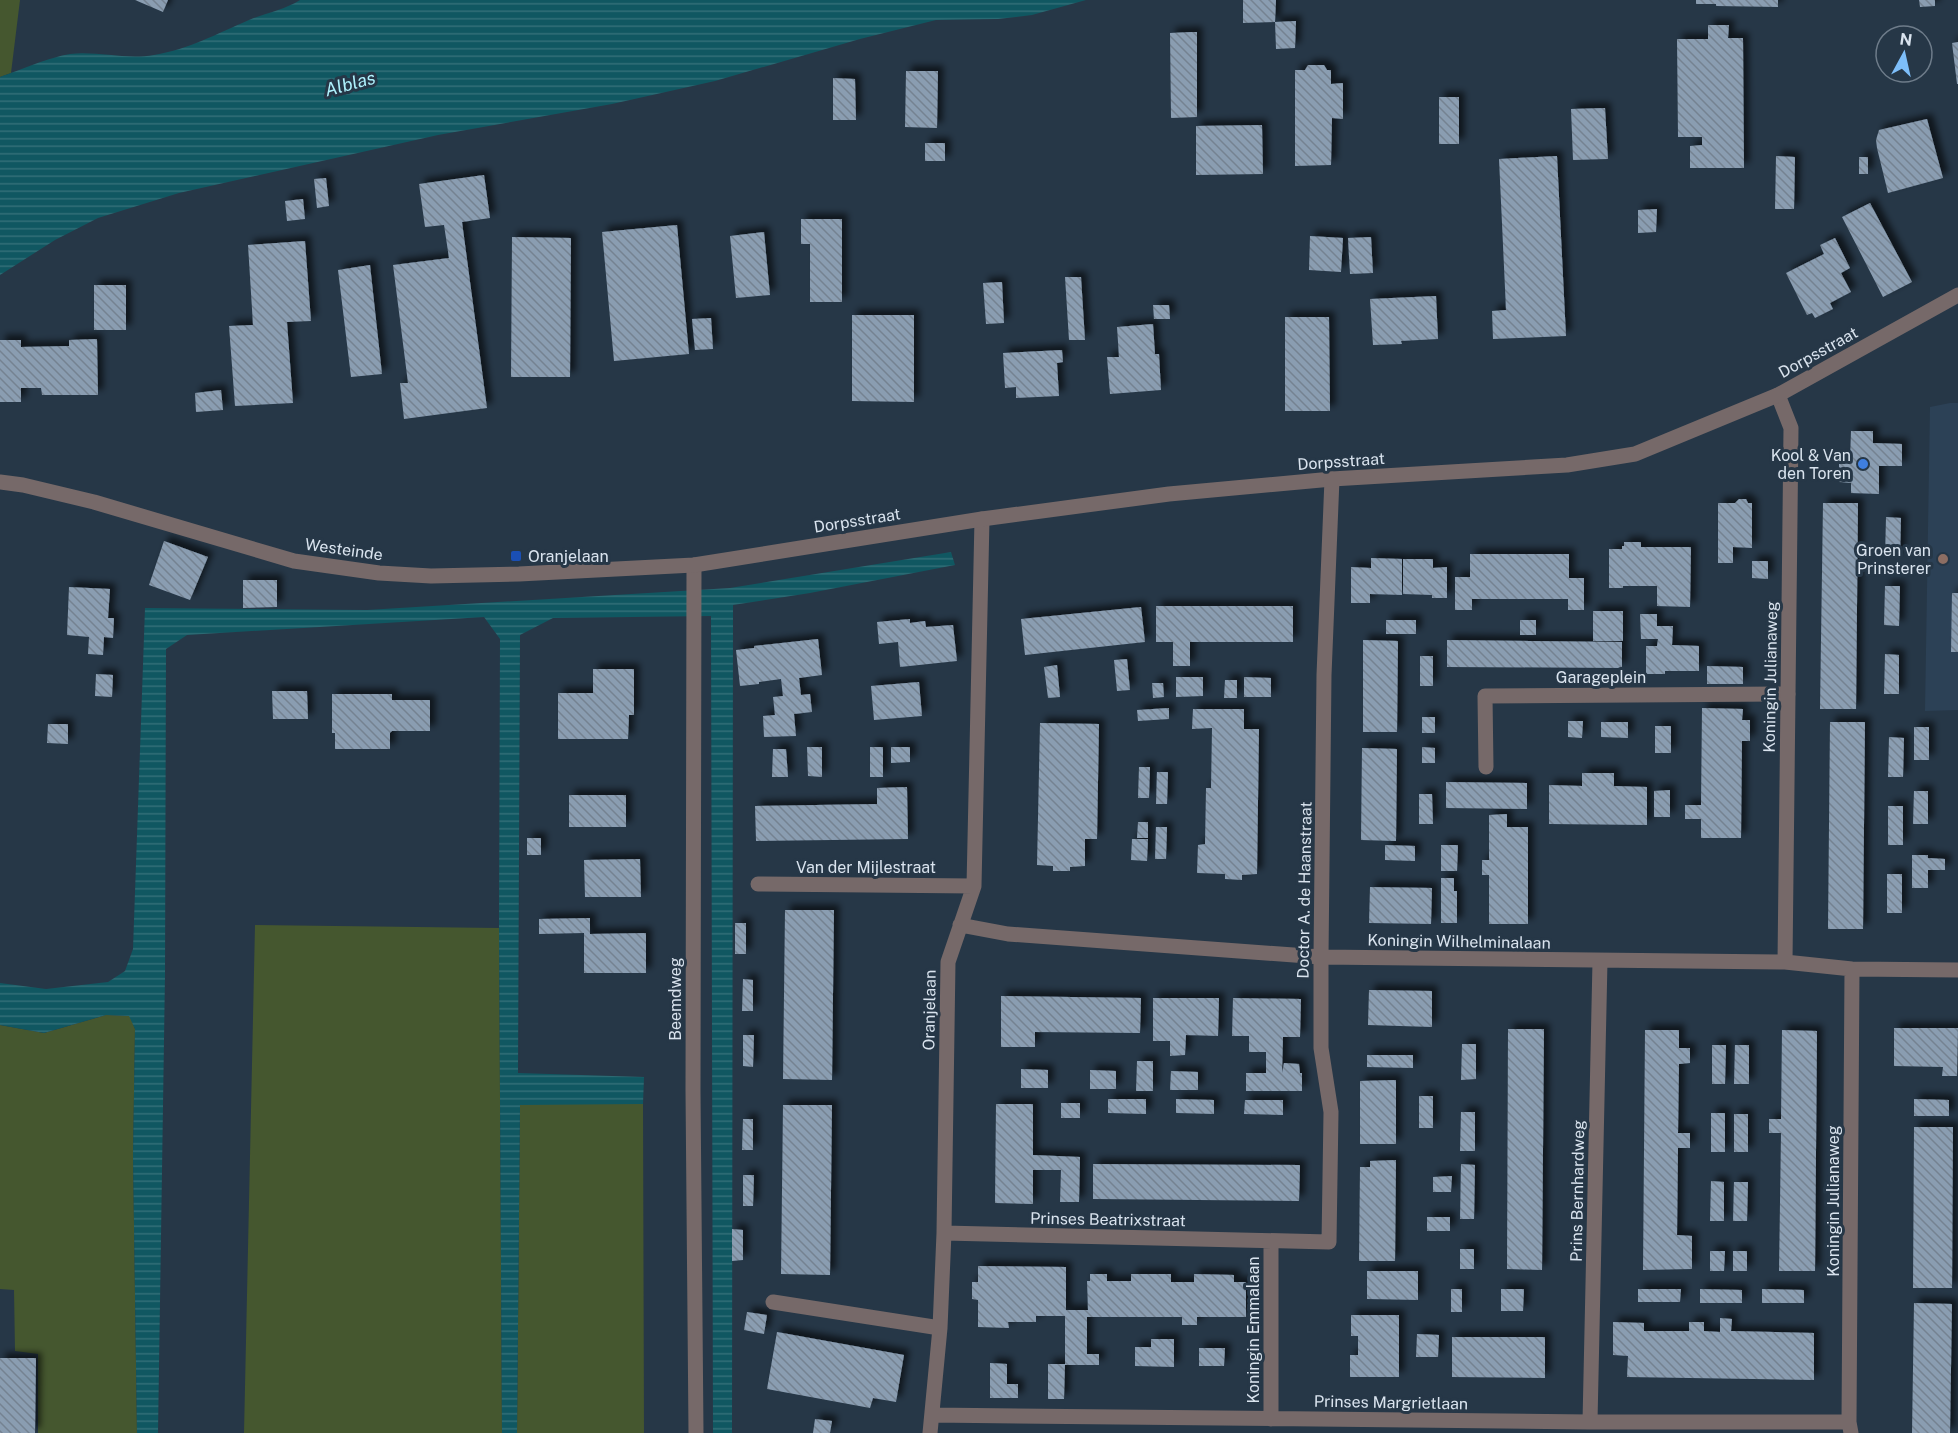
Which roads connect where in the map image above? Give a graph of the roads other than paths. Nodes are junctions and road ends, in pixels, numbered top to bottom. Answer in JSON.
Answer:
{"nodes":[{"id":1,"x":1958,"y":295,"type":"edge"},
{"id":2,"x":1778,"y":395,"type":"junction"},
{"id":3,"x":1332,"y":479,"type":"junction"},
{"id":4,"x":0,"y":482,"type":"edge"},
{"id":5,"x":982,"y":519,"type":"junction"},
{"id":6,"x":694,"y":565,"type":"junction"},
{"id":7,"x":1788,"y":694,"type":"junction"},
{"id":8,"x":1486,"y":767,"type":"dead end"},
{"id":9,"x":758,"y":884,"type":"dead end"},
{"id":10,"x":974,"y":886,"type":"junction"},
{"id":11,"x":960,"y":925,"type":"junction"},
{"id":12,"x":1321,"y":957,"type":"junction"},
{"id":13,"x":1600,"y":961,"type":"junction"},
{"id":14,"x":1785,"y":962,"type":"junction"},
{"id":15,"x":1852,"y":969,"type":"junction"},
{"id":16,"x":1958,"y":970,"type":"edge"},
{"id":17,"x":944,"y":1233,"type":"junction"},
{"id":18,"x":1271,"y":1241,"type":"junction"},
{"id":19,"x":773,"y":1302,"type":"dead end"},
{"id":20,"x":940,"y":1328,"type":"junction"},
{"id":21,"x":932,"y":1415,"type":"junction"},
{"id":22,"x":1271,"y":1419,"type":"junction"},
{"id":23,"x":1590,"y":1422,"type":"junction"},
{"id":24,"x":1850,"y":1428,"type":"edge"},
{"id":25,"x":696,"y":1433,"type":"edge"},
{"id":26,"x":930,"y":1433,"type":"edge"}],
"edges":[{"from":1,"to":2,"type":"street","name":"Dorpsstraat"},
{"from":2,"to":3,"type":"street","name":"Dorpsstraat"},
{"from":2,"to":7,"type":"street","name":"Koningin Julianaweg"},
{"from":3,"to":5,"type":"street","name":"Dorpsstraat"},
{"from":3,"to":12,"type":"street","name":"Doctor A. de Haanstraat"},
{"from":4,"to":6,"type":"street","name":"Westeinde"},
{"from":5,"to":6,"type":"street","name":"Dorpsstraat"},
{"from":5,"to":10,"type":"street","name":"Oranjelaan"},
{"from":6,"to":25,"type":"street","name":"Beemdweg"},
{"from":7,"to":8,"type":"street","name":"Garageplein"},
{"from":7,"to":14,"type":"street","name":"Koningin Julianaweg"},
{"from":9,"to":10,"type":"street","name":"Van der Mijlestraat"},
{"from":10,"to":11,"type":"street","name":"Oranjelaan"},
{"from":11,"to":12,"type":"street","name":"Koningin Wilhelminalaan"},
{"from":11,"to":17,"type":"street","name":"Oranjelaan"},
{"from":12,"to":13,"type":"street","name":"Koningin Wilhelminalaan"},
{"from":12,"to":18,"type":"street","name":"Doctor A. de Haanstraat"},
{"from":13,"to":14,"type":"street","name":"Koningin Wilhelminalaan"},
{"from":13,"to":23,"type":"street","name":"Prins Bernhardweg"},
{"from":14,"to":15,"type":"street","name":"Koningin Wilhelminalaan"},
{"from":15,"to":16,"type":"street","name":"Koningin Wilhelminalaan"},
{"from":15,"to":24,"type":"street","name":"Koningin Julianaweg"},
{"from":17,"to":18,"type":"street","name":"Prinses Beatrixstraat"},
{"from":17,"to":20,"type":"street","name":"Oranjelaan"},
{"from":18,"to":22,"type":"street","name":"Koningin Emmalaan"},
{"from":19,"to":20,"type":"street"},
{"from":20,"to":21,"type":"street","name":"Oranjelaan"},
{"from":21,"to":22,"type":"street","name":"Prinses Margrietlaan"},
{"from":21,"to":26,"type":"street","name":"Oranjelaan"},
{"from":22,"to":23,"type":"street","name":"Prinses Margrietlaan"},
{"from":23,"to":24,"type":"street","name":"Prinses Margrietlaan"}]}
